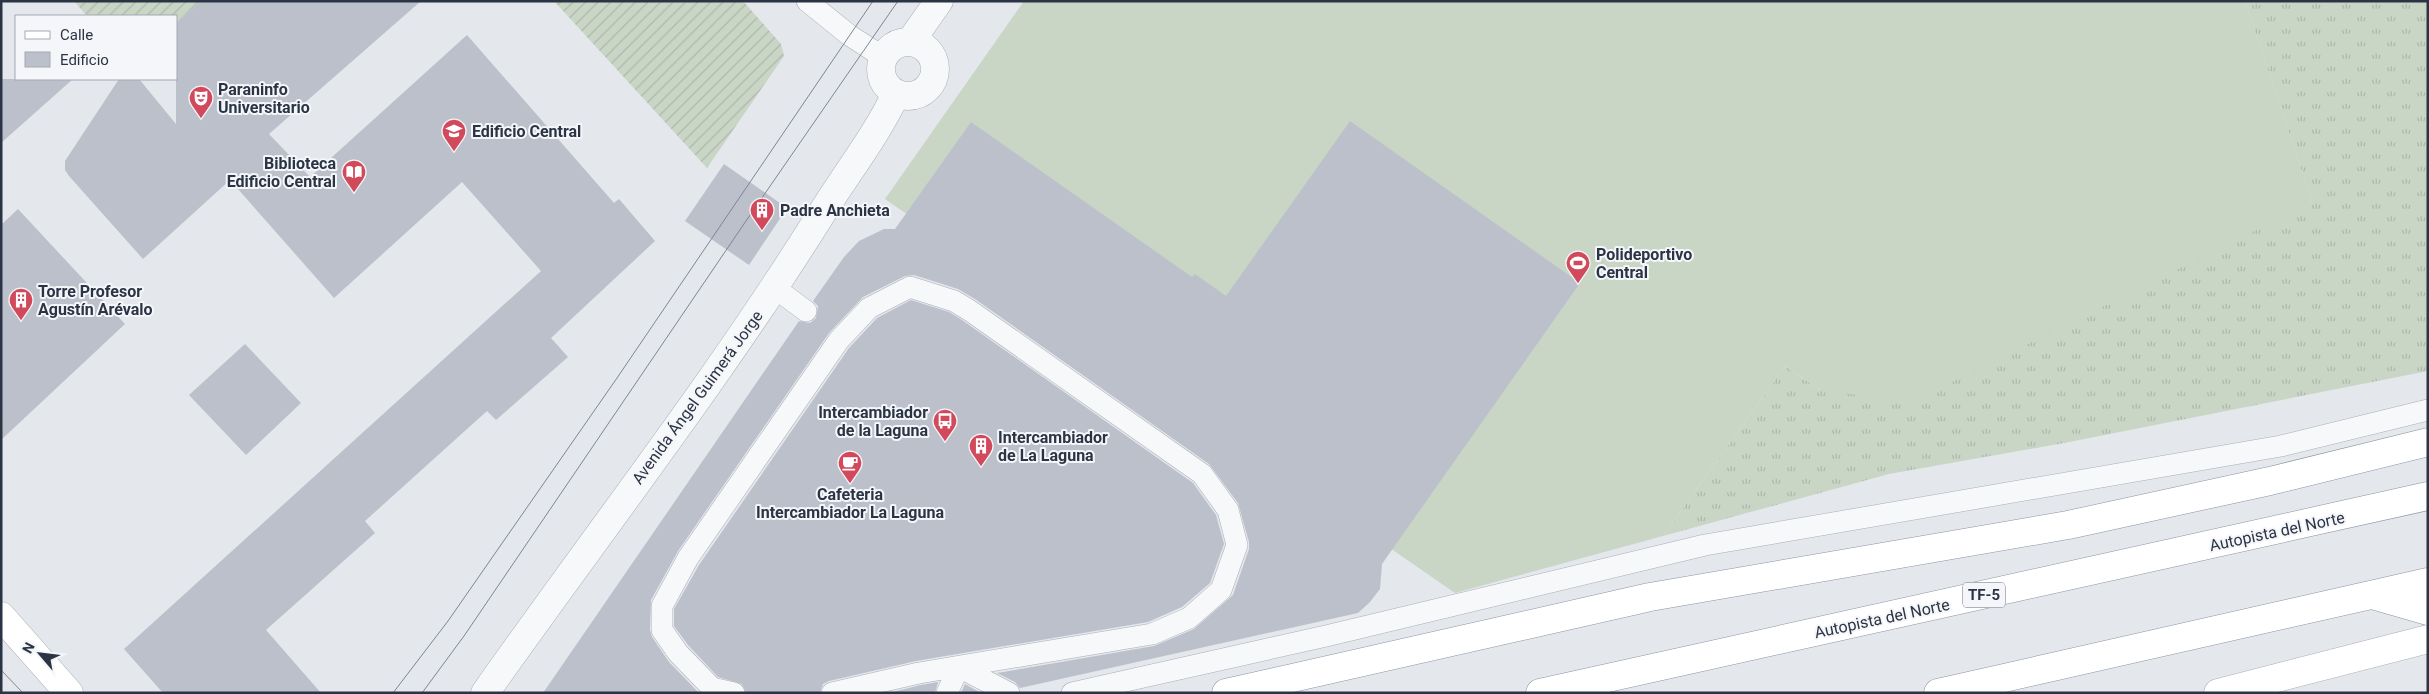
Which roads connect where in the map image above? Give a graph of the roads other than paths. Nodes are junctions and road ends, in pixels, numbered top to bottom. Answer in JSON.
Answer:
{"nodes":[{"id":1,"x":807,"y":1,"type":"edge"},
{"id":2,"x":939,"y":1,"type":"edge"},
{"id":3,"x":910,"y":42,"type":"junction"},
{"id":4,"x":884,"y":57,"type":"junction"},
{"id":5,"x":896,"y":94,"type":"junction"},
{"id":6,"x":775,"y":288,"type":"junction"},
{"id":7,"x":806,"y":311,"type":"dead end"},
{"id":8,"x":2428,"y":410,"type":"edge"},
{"id":9,"x":2391,"y":420,"type":"junction"},
{"id":10,"x":2428,"y":427,"type":"edge"},
{"id":11,"x":2428,"y":442,"type":"edge"},
{"id":12,"x":2428,"y":496,"type":"edge"},
{"id":13,"x":2428,"y":582,"type":"edge"},
{"id":14,"x":2374,"y":595,"type":"junction"},
{"id":15,"x":2428,"y":611,"type":"edge"},
{"id":16,"x":1,"y":616,"type":"edge"},
{"id":17,"x":2428,"y":639,"type":"edge"},
{"id":18,"x":959,"y":667,"type":"junction"},
{"id":19,"x":69,"y":693,"type":"edge"},
{"id":20,"x":485,"y":693,"type":"edge"},
{"id":21,"x":734,"y":693,"type":"edge"},
{"id":22,"x":832,"y":693,"type":"edge"},
{"id":23,"x":947,"y":693,"type":"edge"},
{"id":24,"x":1009,"y":693,"type":"edge"},
{"id":25,"x":1072,"y":693,"type":"edge"},
{"id":26,"x":1226,"y":693,"type":"edge"},
{"id":27,"x":1540,"y":693,"type":"edge"},
{"id":28,"x":1938,"y":693,"type":"edge"},
{"id":29,"x":2218,"y":693,"type":"edge"}],
"edges":[{"from":1,"to":4,"type":"lane"},
{"from":2,"to":3,"type":"street"},
{"from":3,"to":4,"type":"street"},
{"from":3,"to":5,"type":"street"},
{"from":4,"to":5,"type":"street"},
{"from":5,"to":6,"type":"street","name":"Avenida Ángel Guimerá Jorge"},
{"from":6,"to":7,"type":"lane"},
{"from":6,"to":20,"type":"street","name":"Avenida Ángel Guimerá Jorge"},
{"from":8,"to":9,"type":"lane"},
{"from":9,"to":10,"type":"lane"},
{"from":9,"to":25,"type":"lane"},
{"from":11,"to":26,"type":"main road"},
{"from":12,"to":27,"type":"main road","name":"Autopista del Norte","number":"TF-5"},
{"from":13,"to":14,"type":"main road"},
{"from":14,"to":15,"type":"main road"},
{"from":14,"to":28,"type":"main road"},
{"from":16,"to":19,"type":"main road"},
{"from":17,"to":29,"type":"main road"},
{"from":18,"to":21,"type":"lane"},
{"from":18,"to":22,"type":"lane"},
{"from":18,"to":23,"type":"lane"},
{"from":18,"to":24,"type":"lane"}]}
